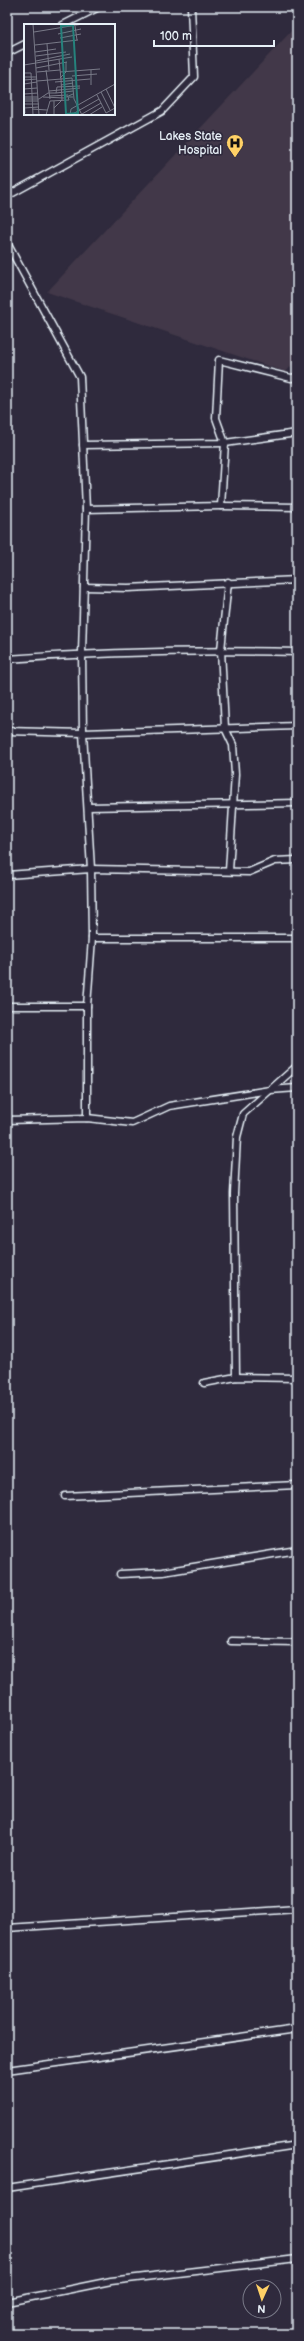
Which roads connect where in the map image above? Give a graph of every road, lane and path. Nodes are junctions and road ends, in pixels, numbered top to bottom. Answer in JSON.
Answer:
{"nodes":[{"id":1,"x":99,"y":7,"type":"edge"},
{"id":2,"x":191,"y":7,"type":"edge"},
{"id":3,"x":66,"y":24,"type":"edge"},
{"id":4,"x":24,"y":44,"type":"edge"},
{"id":5,"x":7,"y":53,"type":"edge"},
{"id":6,"x":7,"y":196,"type":"edge"},
{"id":7,"x":7,"y":243,"type":"edge"},
{"id":8,"x":297,"y":377,"type":"edge"},
{"id":9,"x":297,"y":433,"type":"edge"},
{"id":10,"x":225,"y":443,"type":"junction"},
{"id":11,"x":83,"y":445,"type":"junction"},
{"id":12,"x":221,"y":506,"type":"junction"},
{"id":13,"x":297,"y":507,"type":"edge"},
{"id":14,"x":86,"y":509,"type":"junction"},
{"id":15,"x":297,"y":580,"type":"edge"},
{"id":16,"x":228,"y":582,"type":"junction"},
{"id":17,"x":84,"y":587,"type":"junction"},
{"id":18,"x":221,"y":650,"type":"junction"},
{"id":19,"x":297,"y":652,"type":"edge"},
{"id":20,"x":82,"y":654,"type":"junction"},
{"id":21,"x":7,"y":658,"type":"edge"},
{"id":22,"x":297,"y":726,"type":"edge"},
{"id":23,"x":225,"y":728,"type":"junction"},
{"id":24,"x":7,"y":731,"type":"edge"},
{"id":25,"x":83,"y":733,"type":"junction"},
{"id":26,"x":233,"y":803,"type":"junction"},
{"id":27,"x":297,"y":803,"type":"edge"},
{"id":28,"x":88,"y":807,"type":"junction"},
{"id":29,"x":297,"y":860,"type":"edge"},
{"id":30,"x":91,"y":868,"type":"junction"},
{"id":31,"x":229,"y":871,"type":"junction"},
{"id":32,"x":7,"y":875,"type":"edge"},
{"id":33,"x":92,"y":938,"type":"junction"},
{"id":34,"x":297,"y":938,"type":"edge"},
{"id":35,"x":7,"y":1006,"type":"edge"},
{"id":36,"x":87,"y":1006,"type":"junction"},
{"id":37,"x":297,"y":1066,"type":"edge"},
{"id":38,"x":297,"y":1088,"type":"edge"},
{"id":39,"x":270,"y":1090,"type":"junction"},
{"id":40,"x":87,"y":1118,"type":"junction"},
{"id":41,"x":7,"y":1120,"type":"edge"},
{"id":42,"x":236,"y":1377,"type":"junction"},
{"id":43,"x":297,"y":1378,"type":"edge"},
{"id":44,"x":204,"y":1383,"type":"dead end"},
{"id":45,"x":297,"y":1484,"type":"edge"},
{"id":46,"x":65,"y":1496,"type":"dead end"},
{"id":47,"x":297,"y":1550,"type":"edge"},
{"id":48,"x":120,"y":1574,"type":"dead end"},
{"id":49,"x":231,"y":1641,"type":"dead end"},
{"id":50,"x":297,"y":1642,"type":"edge"},
{"id":51,"x":297,"y":1909,"type":"edge"},
{"id":52,"x":7,"y":1928,"type":"edge"},
{"id":53,"x":297,"y":2029,"type":"edge"},
{"id":54,"x":7,"y":2070,"type":"edge"},
{"id":55,"x":297,"y":2145,"type":"edge"},
{"id":56,"x":7,"y":2188,"type":"edge"},
{"id":57,"x":297,"y":2259,"type":"edge"},
{"id":58,"x":7,"y":2302,"type":"edge"}],
"edges":[{"from":1,"to":3,"type":"street"},
{"from":2,"to":6,"type":"street"},
{"from":4,"to":5,"type":"street"},
{"from":7,"to":11,"type":"street"},
{"from":8,"to":10,"type":"street"},
{"from":9,"to":10,"type":"street"},
{"from":10,"to":11,"type":"street"},
{"from":10,"to":12,"type":"street"},
{"from":11,"to":14,"type":"street"},
{"from":12,"to":13,"type":"street"},
{"from":12,"to":14,"type":"street"},
{"from":14,"to":17,"type":"street"},
{"from":15,"to":16,"type":"street"},
{"from":16,"to":17,"type":"street"},
{"from":16,"to":18,"type":"street"},
{"from":17,"to":20,"type":"street"},
{"from":18,"to":19,"type":"street"},
{"from":18,"to":20,"type":"street"},
{"from":18,"to":23,"type":"street"},
{"from":20,"to":21,"type":"street"},
{"from":20,"to":25,"type":"street"},
{"from":22,"to":23,"type":"street"},
{"from":23,"to":25,"type":"street"},
{"from":23,"to":26,"type":"street"},
{"from":24,"to":25,"type":"street"},
{"from":25,"to":28,"type":"street"},
{"from":26,"to":27,"type":"street"},
{"from":26,"to":28,"type":"street"},
{"from":26,"to":31,"type":"street"},
{"from":28,"to":30,"type":"street"},
{"from":29,"to":31,"type":"street"},
{"from":30,"to":31,"type":"street"},
{"from":30,"to":32,"type":"street"},
{"from":30,"to":33,"type":"street"},
{"from":33,"to":34,"type":"street"},
{"from":33,"to":36,"type":"street"},
{"from":35,"to":36,"type":"street"},
{"from":36,"to":40,"type":"street"},
{"from":37,"to":39,"type":"street"},
{"from":38,"to":39,"type":"street"},
{"from":39,"to":40,"type":"street"},
{"from":39,"to":42,"type":"street"},
{"from":40,"to":41,"type":"street"},
{"from":42,"to":43,"type":"street"},
{"from":42,"to":44,"type":"street"},
{"from":45,"to":46,"type":"street"},
{"from":47,"to":48,"type":"street"},
{"from":49,"to":50,"type":"street"},
{"from":51,"to":52,"type":"street"},
{"from":53,"to":54,"type":"street"},
{"from":55,"to":56,"type":"street"},
{"from":57,"to":58,"type":"street"}]}
